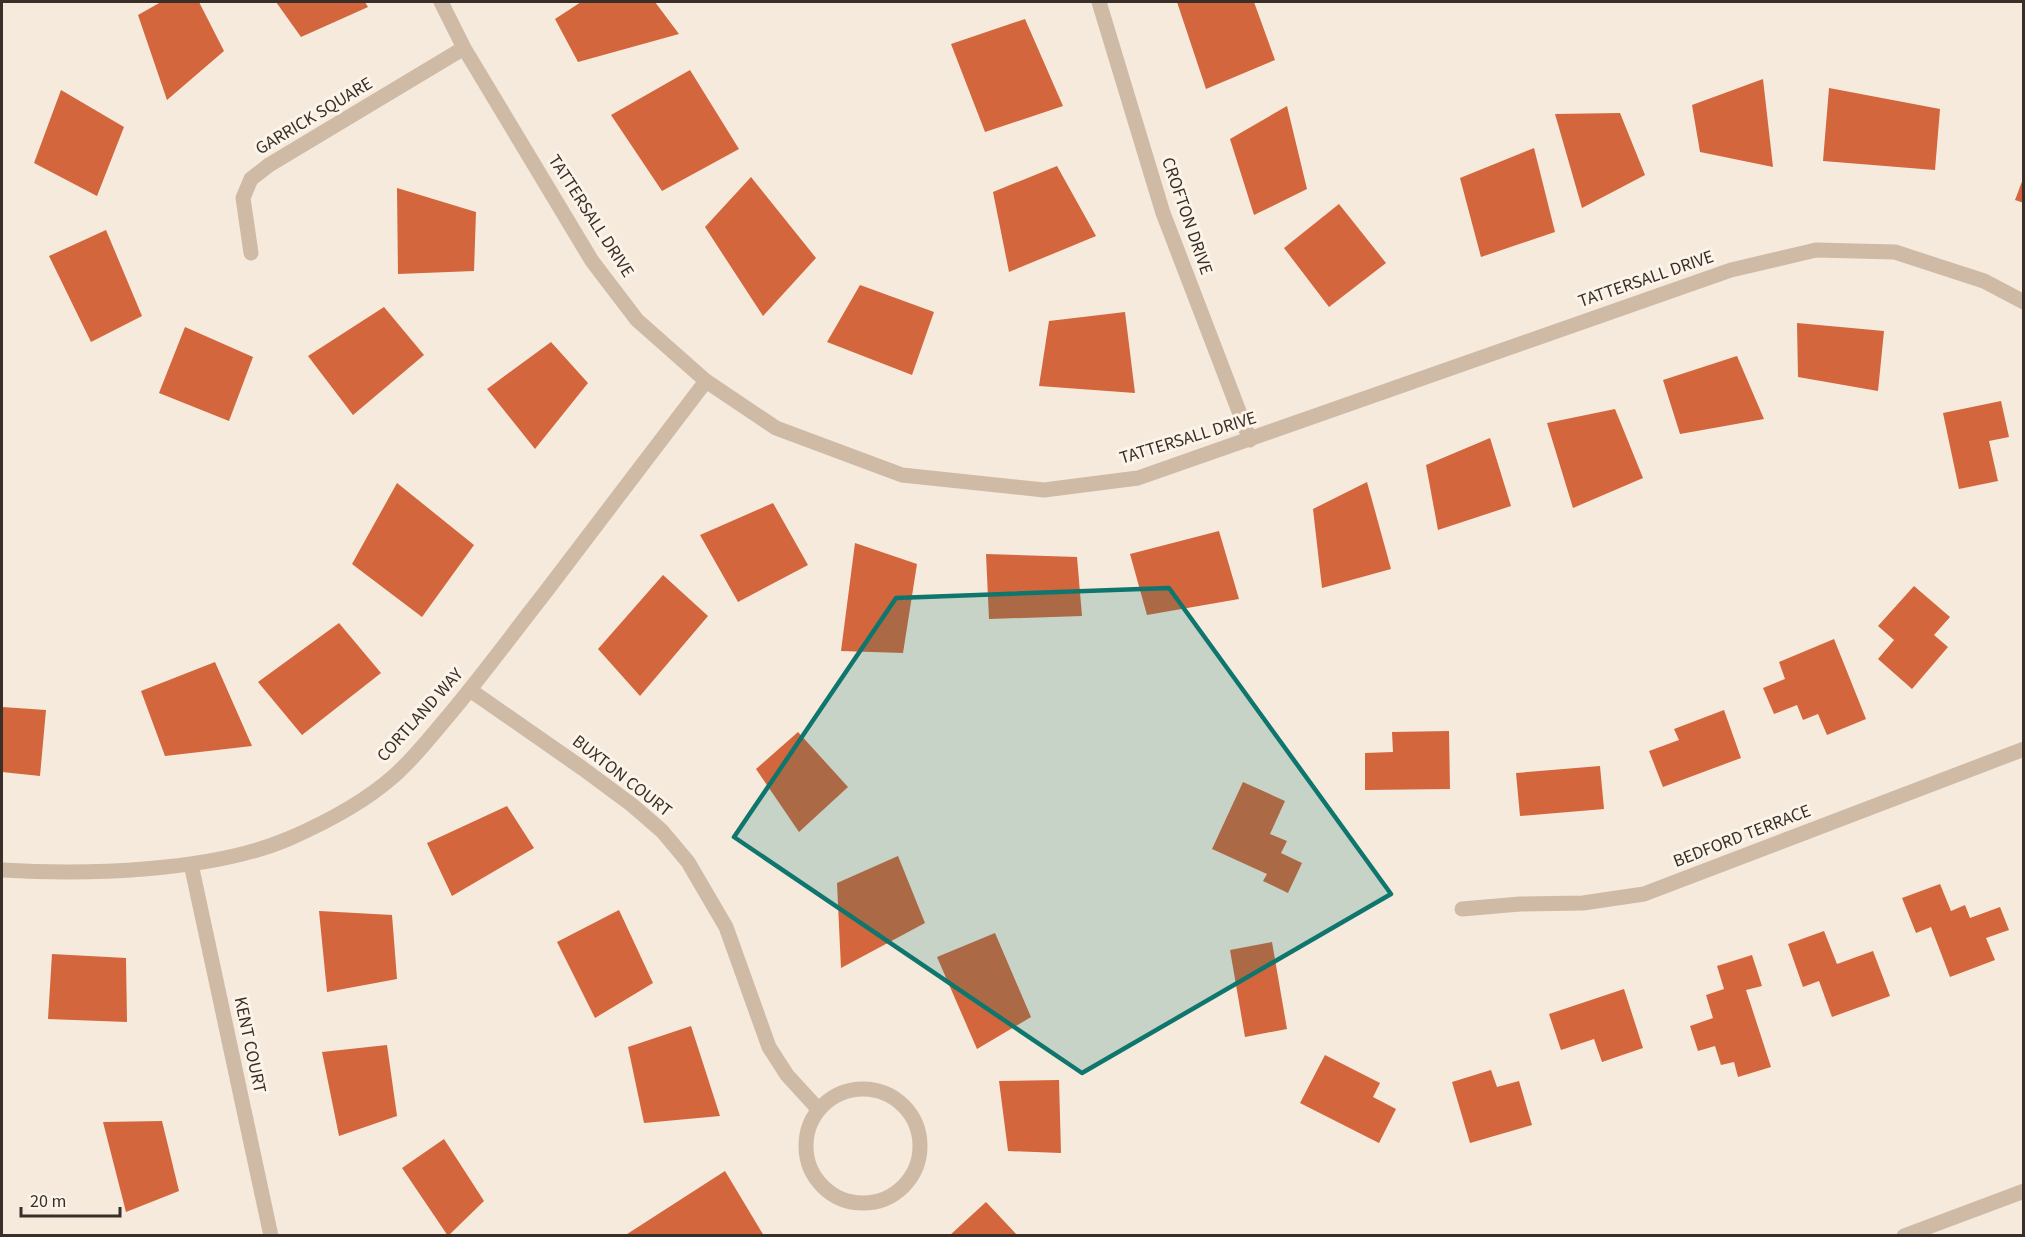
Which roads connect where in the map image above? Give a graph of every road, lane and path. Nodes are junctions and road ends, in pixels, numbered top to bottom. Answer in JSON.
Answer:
{"nodes":[{"id":1,"x":441,"y":2,"type":"edge"},
{"id":2,"x":1099,"y":2,"type":"edge"},
{"id":3,"x":464,"y":48,"type":"junction"},
{"id":4,"x":251,"y":253,"type":"dead end"},
{"id":5,"x":2024,"y":302,"type":"edge"},
{"id":6,"x":706,"y":381,"type":"junction"},
{"id":7,"x":1250,"y":440,"type":"junction"},
{"id":8,"x":470,"y":690,"type":"junction"},
{"id":9,"x":2024,"y":749,"type":"edge"},
{"id":10,"x":191,"y":864,"type":"junction"},
{"id":11,"x":2,"y":870,"type":"edge"},
{"id":12,"x":1462,"y":909,"type":"dead end"},
{"id":13,"x":819,"y":1110,"type":"junction"},
{"id":14,"x":2024,"y":1191,"type":"edge"},
{"id":15,"x":271,"y":1236,"type":"edge"},
{"id":16,"x":1904,"y":1236,"type":"edge"}],
"edges":[{"from":1,"to":3,"type":"street","name":"TATTERSALL DRIVE"},
{"from":2,"to":7,"type":"street","name":"CROFTON DRIVE"},
{"from":3,"to":4,"type":"street","name":"GARRICK SQUARE"},
{"from":3,"to":6,"type":"street","name":"TATTERSALL DRIVE"},
{"from":5,"to":7,"type":"street","name":"TATTERSALL DRIVE"},
{"from":6,"to":7,"type":"street","name":"TATTERSALL DRIVE"},
{"from":6,"to":8,"type":"street","name":"CORTLAND WAY"},
{"from":8,"to":10,"type":"street","name":"CORTLAND WAY"},
{"from":8,"to":13,"type":"street","name":"BUXTON COURT"},
{"from":9,"to":12,"type":"street","name":"BEDFORD TERRACE"},
{"from":10,"to":11,"type":"street","name":"CORTLAND WAY"},
{"from":10,"to":15,"type":"street","name":"KENT COURT"},
{"from":13,"to":13,"type":"street"},
{"from":14,"to":16,"type":"street"}]}
